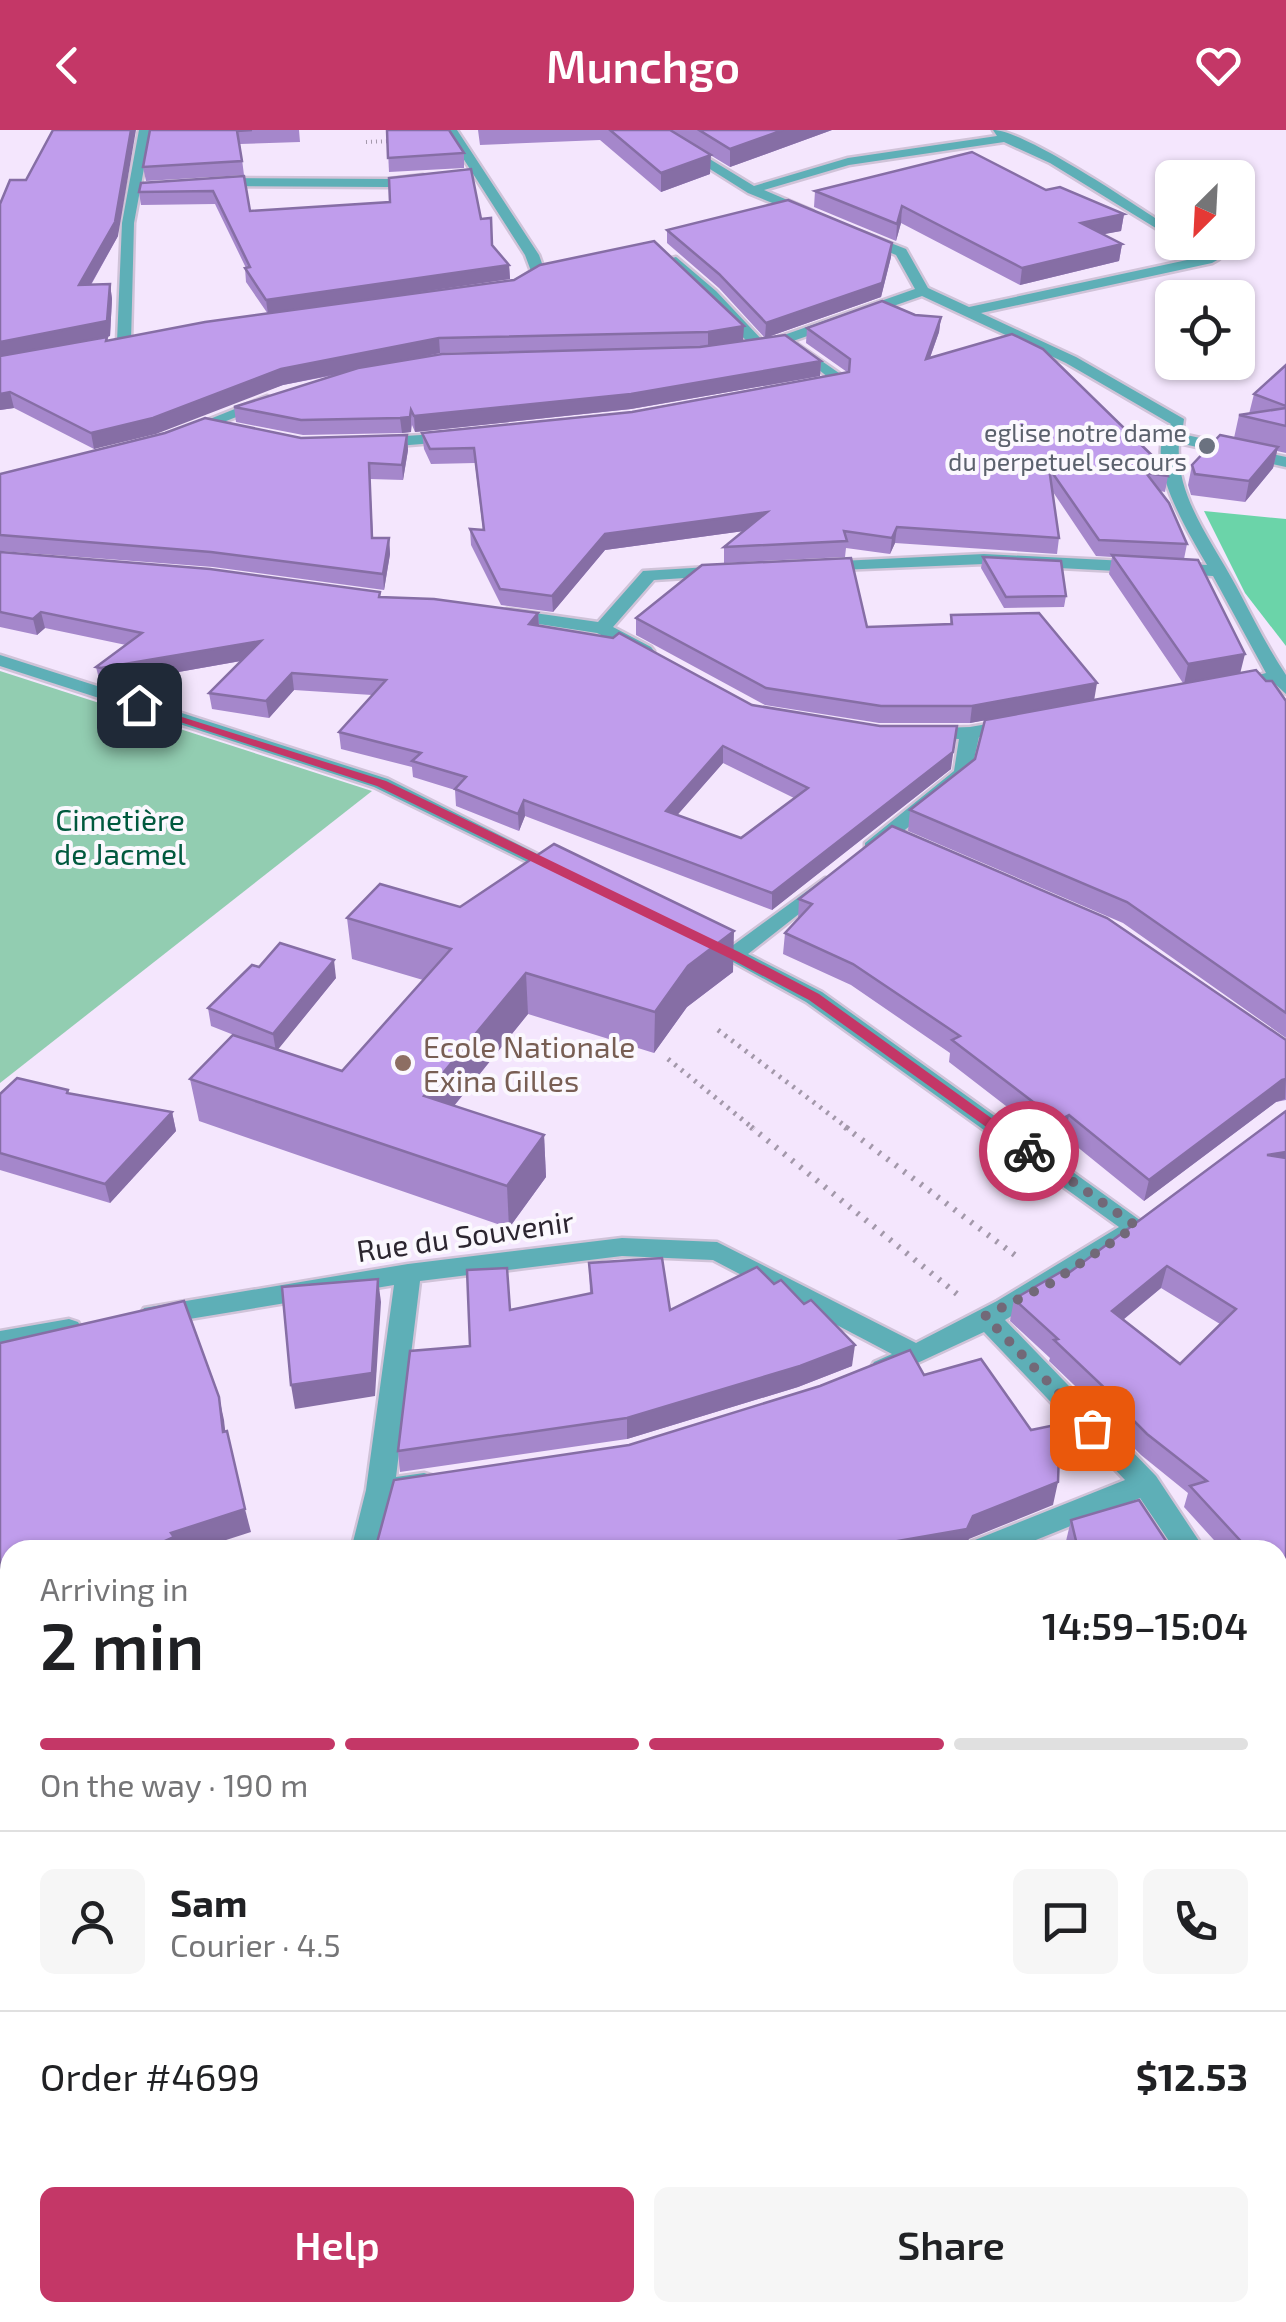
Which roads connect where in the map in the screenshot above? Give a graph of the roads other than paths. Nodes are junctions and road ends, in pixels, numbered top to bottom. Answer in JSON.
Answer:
{"nodes":[{"id":1,"x":145,"y":130,"type":"edge"},
{"id":2,"x":654,"y":130,"type":"edge"},
{"id":3,"x":452,"y":133,"type":"edge"},
{"id":4,"x":1002,"y":134,"type":"edge"},
{"id":5,"x":477,"y":174,"type":"junction"},
{"id":6,"x":460,"y":176,"type":"edge"},
{"id":7,"x":442,"y":177,"type":"edge"},
{"id":8,"x":202,"y":182,"type":"edge"},
{"id":9,"x":151,"y":187,"type":"edge"},
{"id":10,"x":136,"y":189,"type":"junction"},
{"id":11,"x":752,"y":190,"type":"junction"},
{"id":12,"x":816,"y":217,"type":"edge"},
{"id":13,"x":1155,"y":223,"type":"edge"},
{"id":14,"x":850,"y":231,"type":"edge"},
{"id":15,"x":658,"y":248,"type":"edge"},
{"id":16,"x":1207,"y":260,"type":"edge"},
{"id":17,"x":555,"y":269,"type":"edge"},
{"id":18,"x":538,"y":272,"type":"junction"},
{"id":19,"x":494,"y":289,"type":"edge"},
{"id":20,"x":923,"y":291,"type":"junction"},
{"id":21,"x":966,"y":312,"type":"junction"},
{"id":22,"x":144,"y":339,"type":"edge"},
{"id":23,"x":787,"y":341,"type":"junction"},
{"id":24,"x":124,"y":342,"type":"junction"},
{"id":25,"x":106,"y":346,"type":"edge"},
{"id":26,"x":760,"y":347,"type":"junction"},
{"id":27,"x":743,"y":350,"type":"edge"},
{"id":28,"x":808,"y":386,"type":"edge"},
{"id":29,"x":289,"y":392,"type":"edge"},
{"id":30,"x":205,"y":424,"type":"junction"},
{"id":31,"x":238,"y":432,"type":"edge"},
{"id":32,"x":474,"y":436,"type":"edge"},
{"id":33,"x":1170,"y":436,"type":"junction"},
{"id":34,"x":162,"y":441,"type":"edge"},
{"id":35,"x":363,"y":443,"type":"edge"},
{"id":36,"x":1286,"y":462,"type":"edge"},
{"id":37,"x":807,"y":567,"type":"edge"},
{"id":38,"x":748,"y":570,"type":"edge"},
{"id":39,"x":1219,"y":571,"type":"junction"},
{"id":40,"x":487,"y":611,"type":"edge"},
{"id":41,"x":602,"y":628,"type":"junction"},
{"id":42,"x":654,"y":656,"type":"edge"},
{"id":43,"x":0,"y":660,"type":"edge"},
{"id":44,"x":1282,"y":682,"type":"edge"},
{"id":45,"x":1219,"y":687,"type":"edge"},
{"id":46,"x":1028,"y":722,"type":"edge"},
{"id":47,"x":897,"y":733,"type":"edge"},
{"id":48,"x":970,"y":733,"type":"junction"},
{"id":49,"x":593,"y":886,"type":"edge"},
{"id":50,"x":681,"y":929,"type":"edge"},
{"id":51,"x":734,"y":955,"type":"junction"},
{"id":52,"x":408,"y":1273,"type":"junction"},
{"id":53,"x":985,"y":1316,"type":"junction"},
{"id":54,"x":136,"y":1318,"type":"edge"},
{"id":55,"x":97,"y":1324,"type":"edge"},
{"id":56,"x":0,"y":1341,"type":"edge"},
{"id":57,"x":917,"y":1355,"type":"junction"},
{"id":58,"x":862,"y":1377,"type":"edge"},
{"id":59,"x":456,"y":1479,"type":"edge"},
{"id":60,"x":1146,"y":1484,"type":"junction"},
{"id":61,"x":380,"y":1490,"type":"junction"},
{"id":62,"x":368,"y":1540,"type":"edge"},
{"id":63,"x":1005,"y":1540,"type":"edge"},
{"id":64,"x":1183,"y":1540,"type":"edge"}],
"edges":[{"from":1,"to":10,"type":"street"},
{"from":2,"to":11,"type":"street"},
{"from":3,"to":5,"type":"street"},
{"from":4,"to":11,"type":"street"},
{"from":4,"to":13,"type":"street"},
{"from":5,"to":6,"type":"street"},
{"from":5,"to":18,"type":"street"},
{"from":7,"to":8,"type":"street"},
{"from":9,"to":10,"type":"street"},
{"from":10,"to":24,"type":"street"},
{"from":11,"to":12,"type":"street"},
{"from":14,"to":20,"type":"street"},
{"from":15,"to":26,"type":"street"},
{"from":16,"to":21,"type":"street"},
{"from":17,"to":18,"type":"street"},
{"from":18,"to":19,"type":"street"},
{"from":20,"to":21,"type":"street"},
{"from":20,"to":23,"type":"street"},
{"from":21,"to":33,"type":"street"},
{"from":22,"to":24,"type":"street"},
{"from":23,"to":26,"type":"street"},
{"from":23,"to":28,"type":"street"},
{"from":24,"to":25,"type":"street"},
{"from":26,"to":27,"type":"street"},
{"from":29,"to":30,"type":"street"},
{"from":30,"to":31,"type":"street"},
{"from":30,"to":34,"type":"street"},
{"from":32,"to":35,"type":"street"},
{"from":33,"to":36,"type":"street"},
{"from":33,"to":39,"type":"street"},
{"from":37,"to":39,"type":"street"},
{"from":38,"to":41,"type":"street"},
{"from":39,"to":44,"type":"street"},
{"from":40,"to":41,"type":"street"},
{"from":41,"to":42,"type":"street"},
{"from":43,"to":49,"type":"street"},
{"from":44,"to":45,"type":"street"},
{"from":46,"to":48,"type":"street"},
{"from":47,"to":48,"type":"street"},
{"from":48,"to":51,"type":"street"},
{"from":50,"to":51,"type":"street"},
{"from":51,"to":53,"type":"street"},
{"from":52,"to":54,"type":"street","name":"Rue du Souvenir"},
{"from":52,"to":57,"type":"street","name":"Rue du Souvenir"},
{"from":52,"to":61,"type":"street"},
{"from":53,"to":57,"type":"street"},
{"from":53,"to":60,"type":"street"},
{"from":55,"to":56,"type":"street"},
{"from":57,"to":58,"type":"street"},
{"from":59,"to":61,"type":"street"},
{"from":60,"to":63,"type":"street"},
{"from":60,"to":64,"type":"street"},
{"from":61,"to":62,"type":"street"}]}
